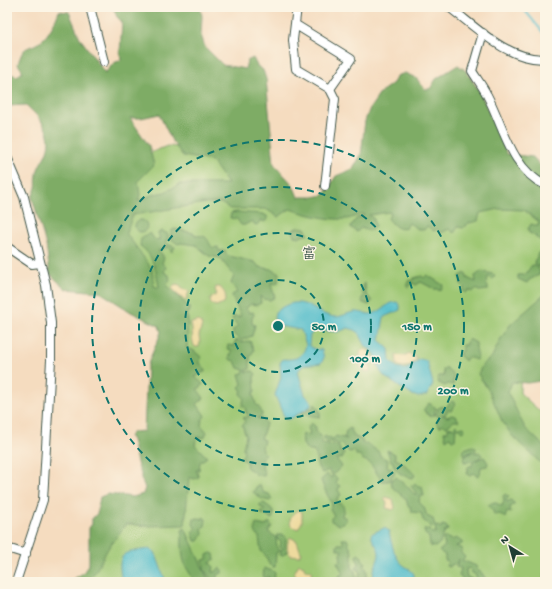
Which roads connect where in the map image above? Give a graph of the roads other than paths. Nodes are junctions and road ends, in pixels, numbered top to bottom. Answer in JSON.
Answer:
{"nodes":[{"id":1,"x":90,"y":7,"type":"edge"},
{"id":2,"x":297,"y":7,"type":"edge"},
{"id":3,"x":449,"y":7,"type":"edge"},
{"id":4,"x":296,"y":25,"type":"junction"},
{"id":5,"x":483,"y":34,"type":"junction"},
{"id":6,"x":545,"y":59,"type":"edge"},
{"id":7,"x":104,"y":62,"type":"dead end"},
{"id":8,"x":330,"y":89,"type":"junction"},
{"id":9,"x":7,"y":157,"type":"edge"},
{"id":10,"x":545,"y":185,"type":"edge"},
{"id":11,"x":325,"y":186,"type":"dead end"},
{"id":12,"x":7,"y":247,"type":"edge"},
{"id":13,"x":40,"y":263,"type":"junction"},
{"id":14,"x":7,"y":548,"type":"edge"},
{"id":15,"x":26,"y":554,"type":"junction"},
{"id":16,"x":16,"y":582,"type":"edge"}],
"edges":[{"from":1,"to":7,"type":"street"},
{"from":2,"to":4,"type":"street"},
{"from":3,"to":5,"type":"street"},
{"from":4,"to":8,"type":"street"},
{"from":4,"to":8,"type":"street"},
{"from":5,"to":6,"type":"street"},
{"from":5,"to":10,"type":"street"},
{"from":8,"to":11,"type":"street"},
{"from":9,"to":13,"type":"street"},
{"from":12,"to":13,"type":"street"},
{"from":13,"to":15,"type":"street"},
{"from":14,"to":15,"type":"street"},
{"from":15,"to":16,"type":"street"}]}
